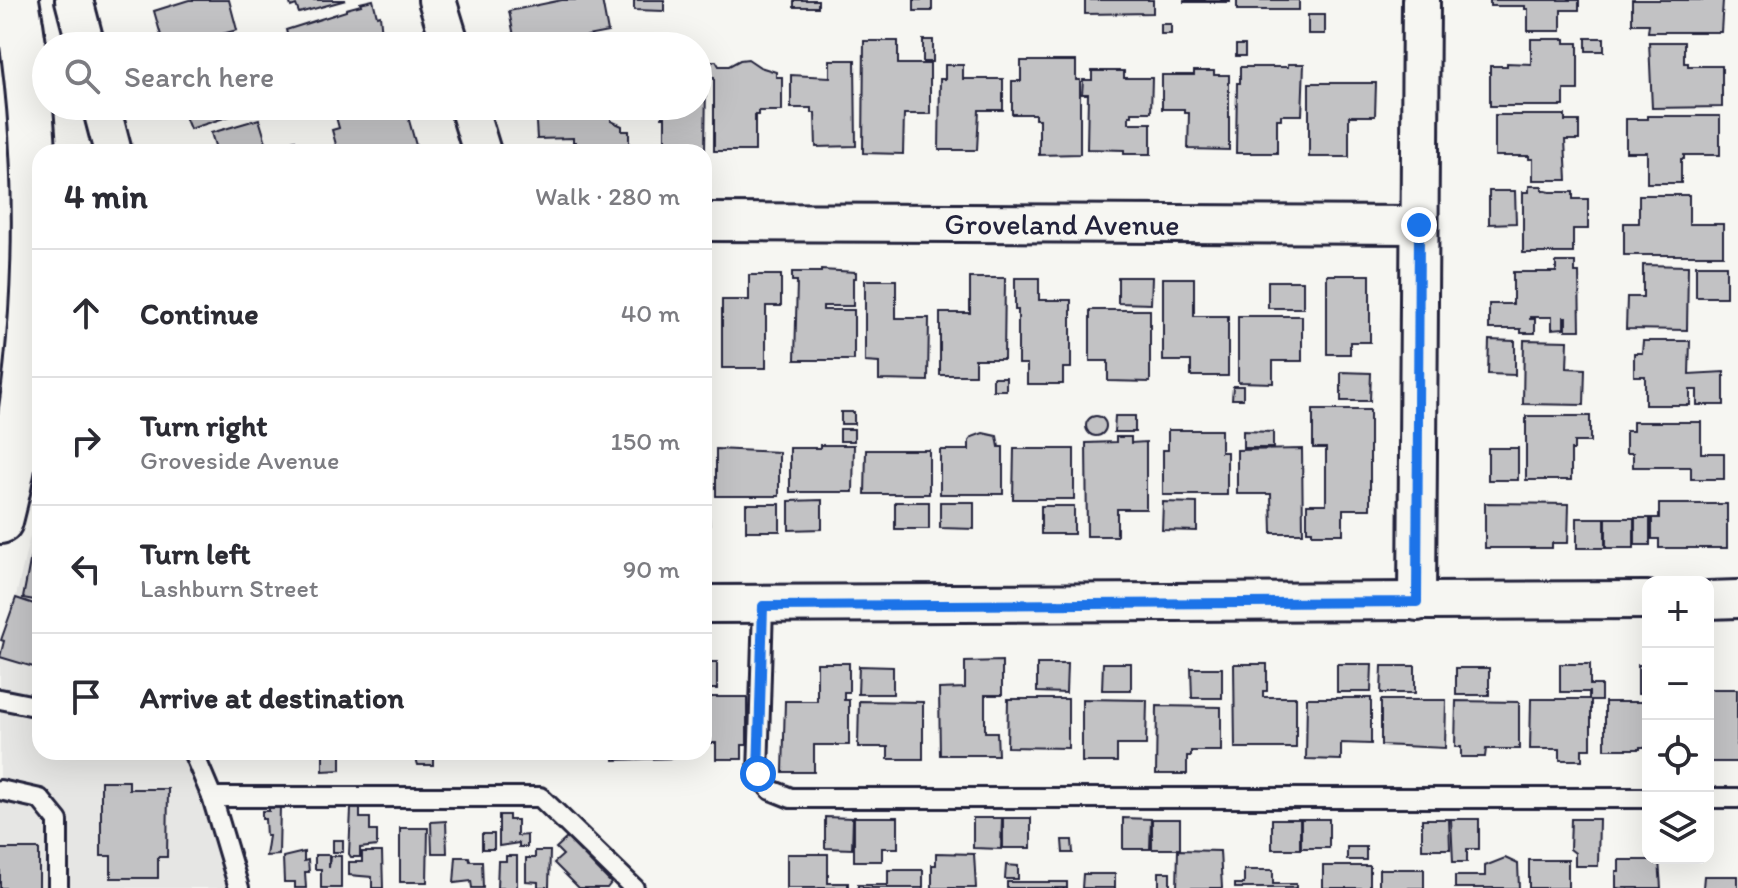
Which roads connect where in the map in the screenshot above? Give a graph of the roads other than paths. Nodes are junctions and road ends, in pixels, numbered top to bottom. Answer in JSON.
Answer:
{"nodes":[{"id":1,"x":16,"y":0,"type":"edge"},
{"id":2,"x":74,"y":0,"type":"edge"},
{"id":3,"x":437,"y":0,"type":"edge"},
{"id":4,"x":1421,"y":0,"type":"edge"},
{"id":5,"x":82,"y":32,"type":"edge"},
{"id":6,"x":447,"y":32,"type":"edge"},
{"id":7,"x":105,"y":120,"type":"edge"},
{"id":8,"x":472,"y":120,"type":"edge"},
{"id":9,"x":32,"y":144,"type":"edge"},
{"id":10,"x":111,"y":144,"type":"edge"},
{"id":11,"x":480,"y":144,"type":"edge"},
{"id":12,"x":712,"y":222,"type":"edge"},
{"id":13,"x":1419,"y":225,"type":"junction"},
{"id":14,"x":32,"y":287,"type":"edge"},
{"id":15,"x":21,"y":395,"type":"edge"},
{"id":16,"x":0,"y":521,"type":"edge"},
{"id":17,"x":1738,"y":599,"type":"edge"},
{"id":18,"x":1642,"y":600,"type":"edge"},
{"id":19,"x":1714,"y":600,"type":"edge"},
{"id":20,"x":1417,"y":602,"type":"junction"},
{"id":21,"x":712,"y":604,"type":"edge"},
{"id":22,"x":763,"y":606,"type":"junction"},
{"id":23,"x":0,"y":699,"type":"edge"},
{"id":24,"x":32,"y":705,"type":"edge"},
{"id":25,"x":196,"y":760,"type":"edge"},
{"id":26,"x":0,"y":790,"type":"edge"},
{"id":27,"x":212,"y":797,"type":"junction"},
{"id":28,"x":1642,"y":798,"type":"edge"},
{"id":29,"x":1714,"y":798,"type":"edge"},
{"id":30,"x":1738,"y":798,"type":"edge"},
{"id":31,"x":58,"y":888,"type":"edge"},
{"id":32,"x":239,"y":888,"type":"edge"},
{"id":33,"x":634,"y":888,"type":"edge"}],
"edges":[{"from":1,"to":9,"type":"main road"},
{"from":2,"to":5,"type":"street"},
{"from":3,"to":6,"type":"street"},
{"from":4,"to":13,"type":"street"},
{"from":7,"to":10,"type":"street"},
{"from":8,"to":11,"type":"street"},
{"from":12,"to":13,"type":"street","name":"Groveland Avenue"},
{"from":13,"to":20,"type":"street"},
{"from":14,"to":15,"type":"main road"},
{"from":15,"to":16,"type":"main road"},
{"from":17,"to":19,"type":"street"},
{"from":18,"to":20,"type":"street"},
{"from":20,"to":22,"type":"street"},
{"from":21,"to":22,"type":"street"},
{"from":22,"to":28,"type":"lane"},
{"from":23,"to":24,"type":"lane"},
{"from":25,"to":27,"type":"lane"},
{"from":26,"to":31,"type":"lane"},
{"from":27,"to":32,"type":"lane"},
{"from":27,"to":33,"type":"lane"},
{"from":29,"to":30,"type":"lane"}]}
